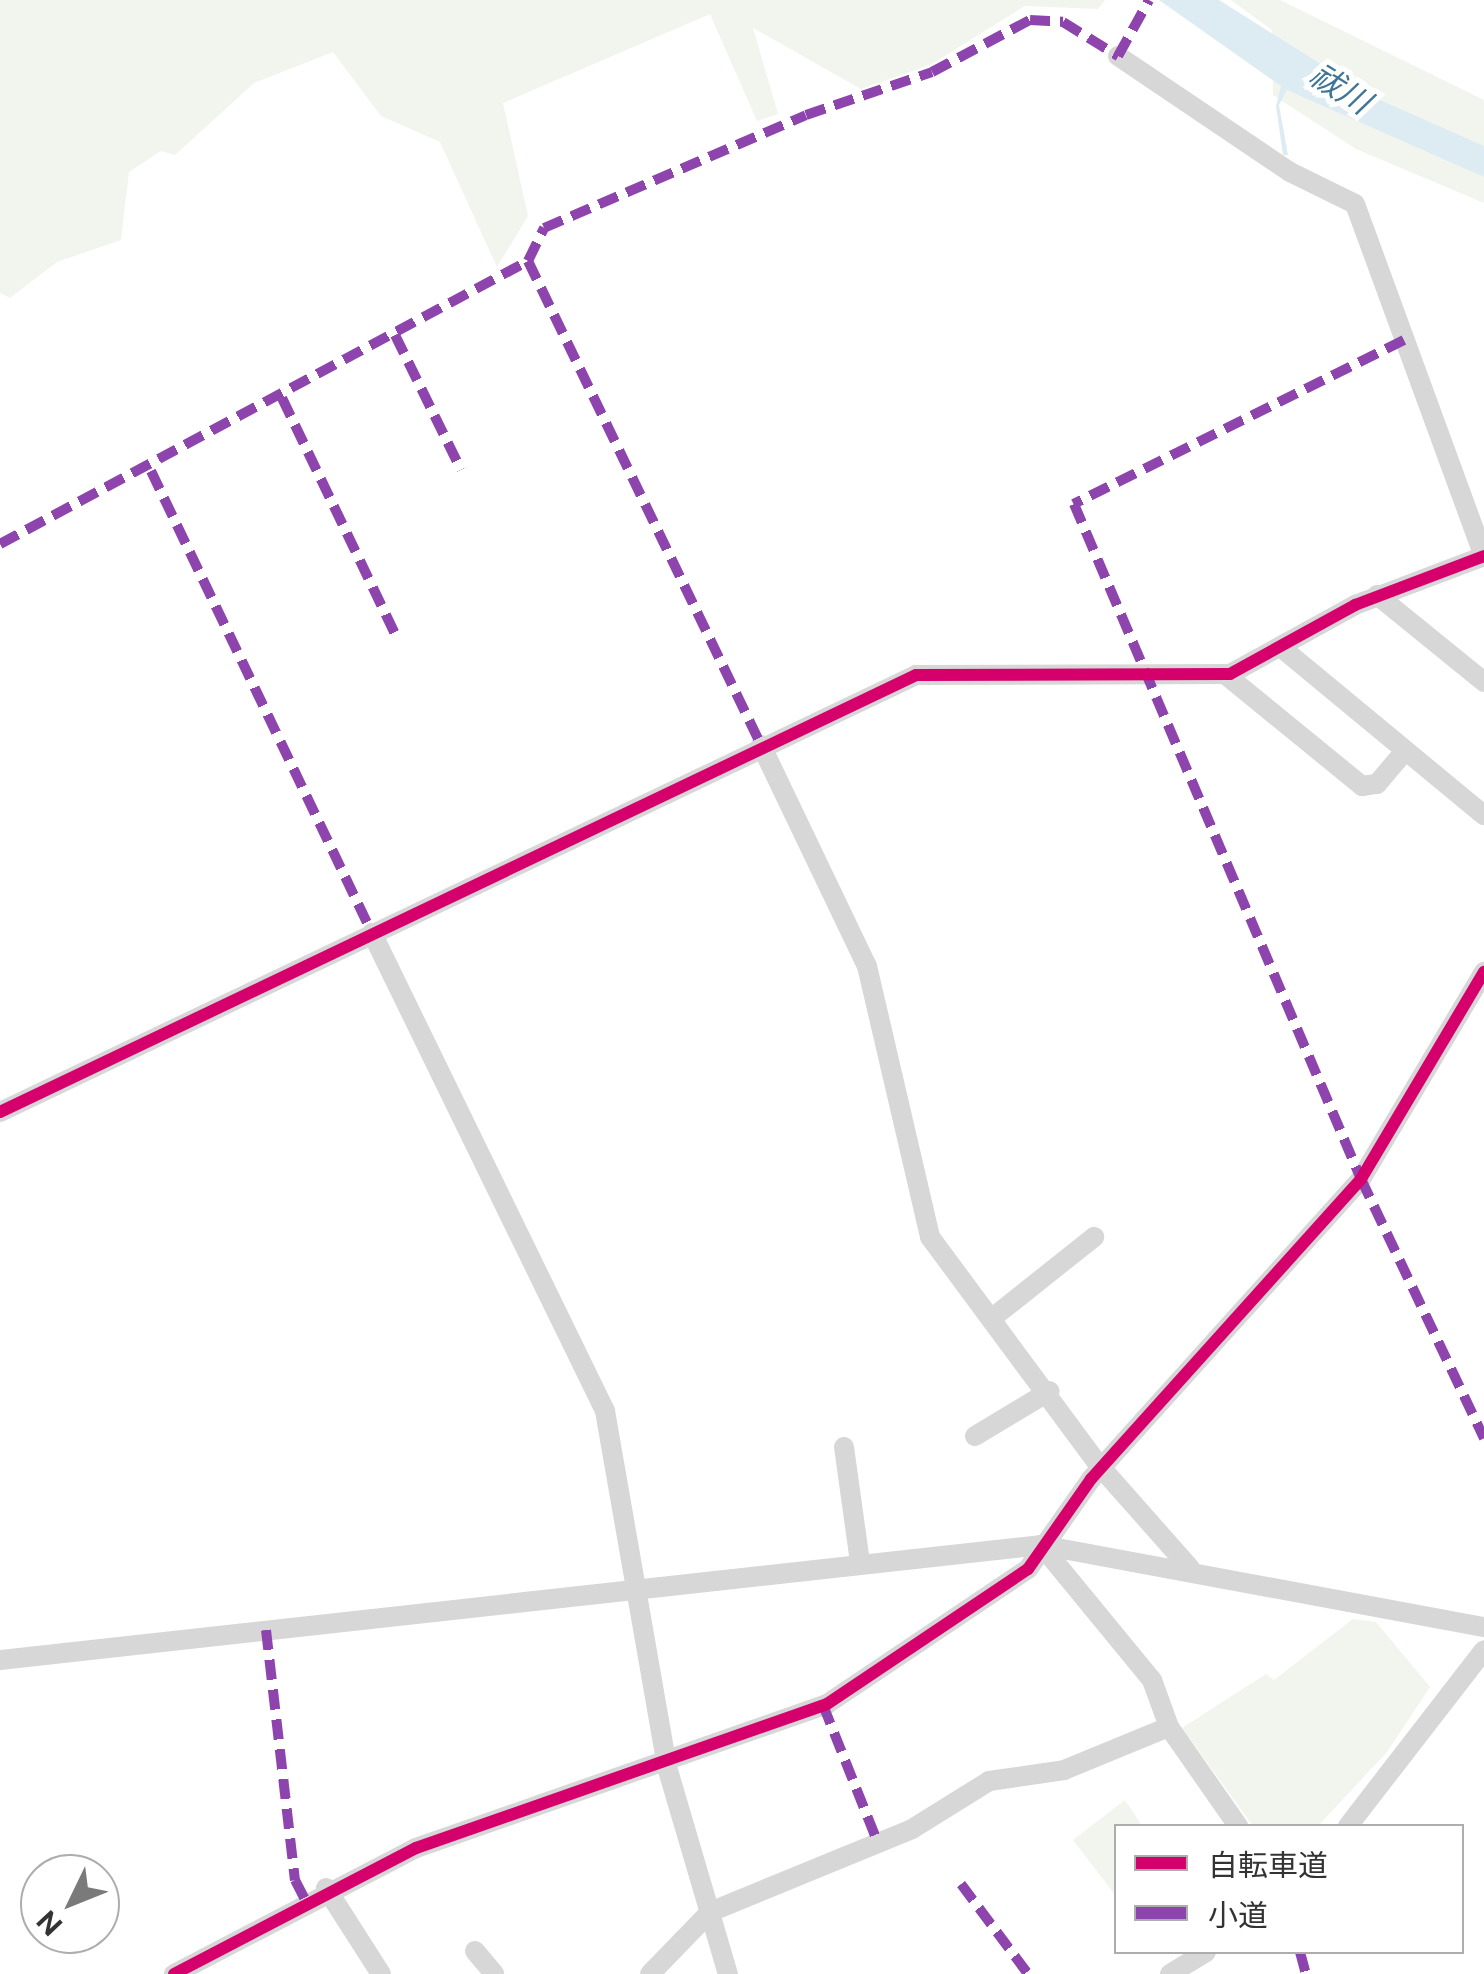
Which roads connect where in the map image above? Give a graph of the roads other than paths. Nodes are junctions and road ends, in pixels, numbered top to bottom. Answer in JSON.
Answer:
{"nodes":[{"id":1,"x":1118,"y":56,"type":"dead end"},
{"id":2,"x":1484,"y":556,"type":"edge"},
{"id":3,"x":1377,"y":595,"type":"junction"},
{"id":4,"x":1282,"y":649,"type":"junction"},
{"id":5,"x":1226,"y":674,"type":"junction"},
{"id":6,"x":1484,"y":682,"type":"edge"},
{"id":7,"x":761,"y":746,"type":"junction"},
{"id":8,"x":1404,"y":752,"type":"junction"},
{"id":9,"x":1484,"y":815,"type":"edge"},
{"id":10,"x":372,"y":932,"type":"junction"},
{"id":11,"x":1484,"y":972,"type":"edge"},
{"id":12,"x":0,"y":1112,"type":"edge"},
{"id":13,"x":1094,"y":1236,"type":"dead end"},
{"id":14,"x":991,"y":1319,"type":"junction"},
{"id":15,"x":1050,"y":1391,"type":"junction"},
{"id":16,"x":975,"y":1436,"type":"dead end"},
{"id":17,"x":844,"y":1446,"type":"dead end"},
{"id":18,"x":1104,"y":1470,"type":"junction"},
{"id":19,"x":1042,"y":1545,"type":"junction"},
{"id":20,"x":860,"y":1563,"type":"junction"},
{"id":21,"x":1190,"y":1568,"type":"junction"},
{"id":22,"x":630,"y":1590,"type":"junction"},
{"id":23,"x":1484,"y":1627,"type":"edge"},
{"id":24,"x":1484,"y":1650,"type":"edge"},
{"id":25,"x":0,"y":1660,"type":"edge"},
{"id":26,"x":1169,"y":1728,"type":"junction"},
{"id":27,"x":667,"y":1767,"type":"junction"},
{"id":28,"x":1237,"y":1824,"type":"edge"},
{"id":29,"x":1350,"y":1824,"type":"edge"},
{"id":30,"x":326,"y":1888,"type":"junction"},
{"id":31,"x":710,"y":1912,"type":"junction"},
{"id":32,"x":476,"y":1951,"type":"dead end"},
{"id":33,"x":1203,"y":1954,"type":"edge"},
{"id":34,"x":174,"y":1974,"type":"edge"},
{"id":35,"x":381,"y":1974,"type":"edge"},
{"id":36,"x":494,"y":1974,"type":"edge"},
{"id":37,"x":650,"y":1974,"type":"edge"},
{"id":38,"x":728,"y":1974,"type":"edge"},
{"id":39,"x":1170,"y":1974,"type":"edge"}],
"edges":[{"from":1,"to":2,"type":"street"},
{"from":2,"to":3,"type":"street"},
{"from":3,"to":4,"type":"street"},
{"from":3,"to":6,"type":"street"},
{"from":4,"to":5,"type":"street"},
{"from":4,"to":8,"type":"street"},
{"from":5,"to":7,"type":"street"},
{"from":5,"to":8,"type":"street"},
{"from":7,"to":10,"type":"street"},
{"from":7,"to":14,"type":"street"},
{"from":8,"to":9,"type":"street"},
{"from":10,"to":12,"type":"street"},
{"from":10,"to":22,"type":"street"},
{"from":11,"to":18,"type":"street"},
{"from":13,"to":14,"type":"street"},
{"from":14,"to":15,"type":"street"},
{"from":15,"to":16,"type":"street"},
{"from":15,"to":18,"type":"street"},
{"from":17,"to":20,"type":"street"},
{"from":18,"to":19,"type":"street"},
{"from":18,"to":21,"type":"street"},
{"from":19,"to":20,"type":"street"},
{"from":19,"to":21,"type":"street"},
{"from":19,"to":26,"type":"street"},
{"from":19,"to":27,"type":"street"},
{"from":20,"to":22,"type":"street"},
{"from":21,"to":23,"type":"street"},
{"from":22,"to":25,"type":"street"},
{"from":22,"to":27,"type":"street"},
{"from":24,"to":29,"type":"street"},
{"from":26,"to":28,"type":"street"},
{"from":26,"to":31,"type":"street"},
{"from":27,"to":30,"type":"street"},
{"from":27,"to":31,"type":"street"},
{"from":30,"to":34,"type":"street"},
{"from":30,"to":35,"type":"street"},
{"from":31,"to":37,"type":"street"},
{"from":31,"to":38,"type":"street"},
{"from":32,"to":36,"type":"street"},
{"from":33,"to":39,"type":"street"}]}
